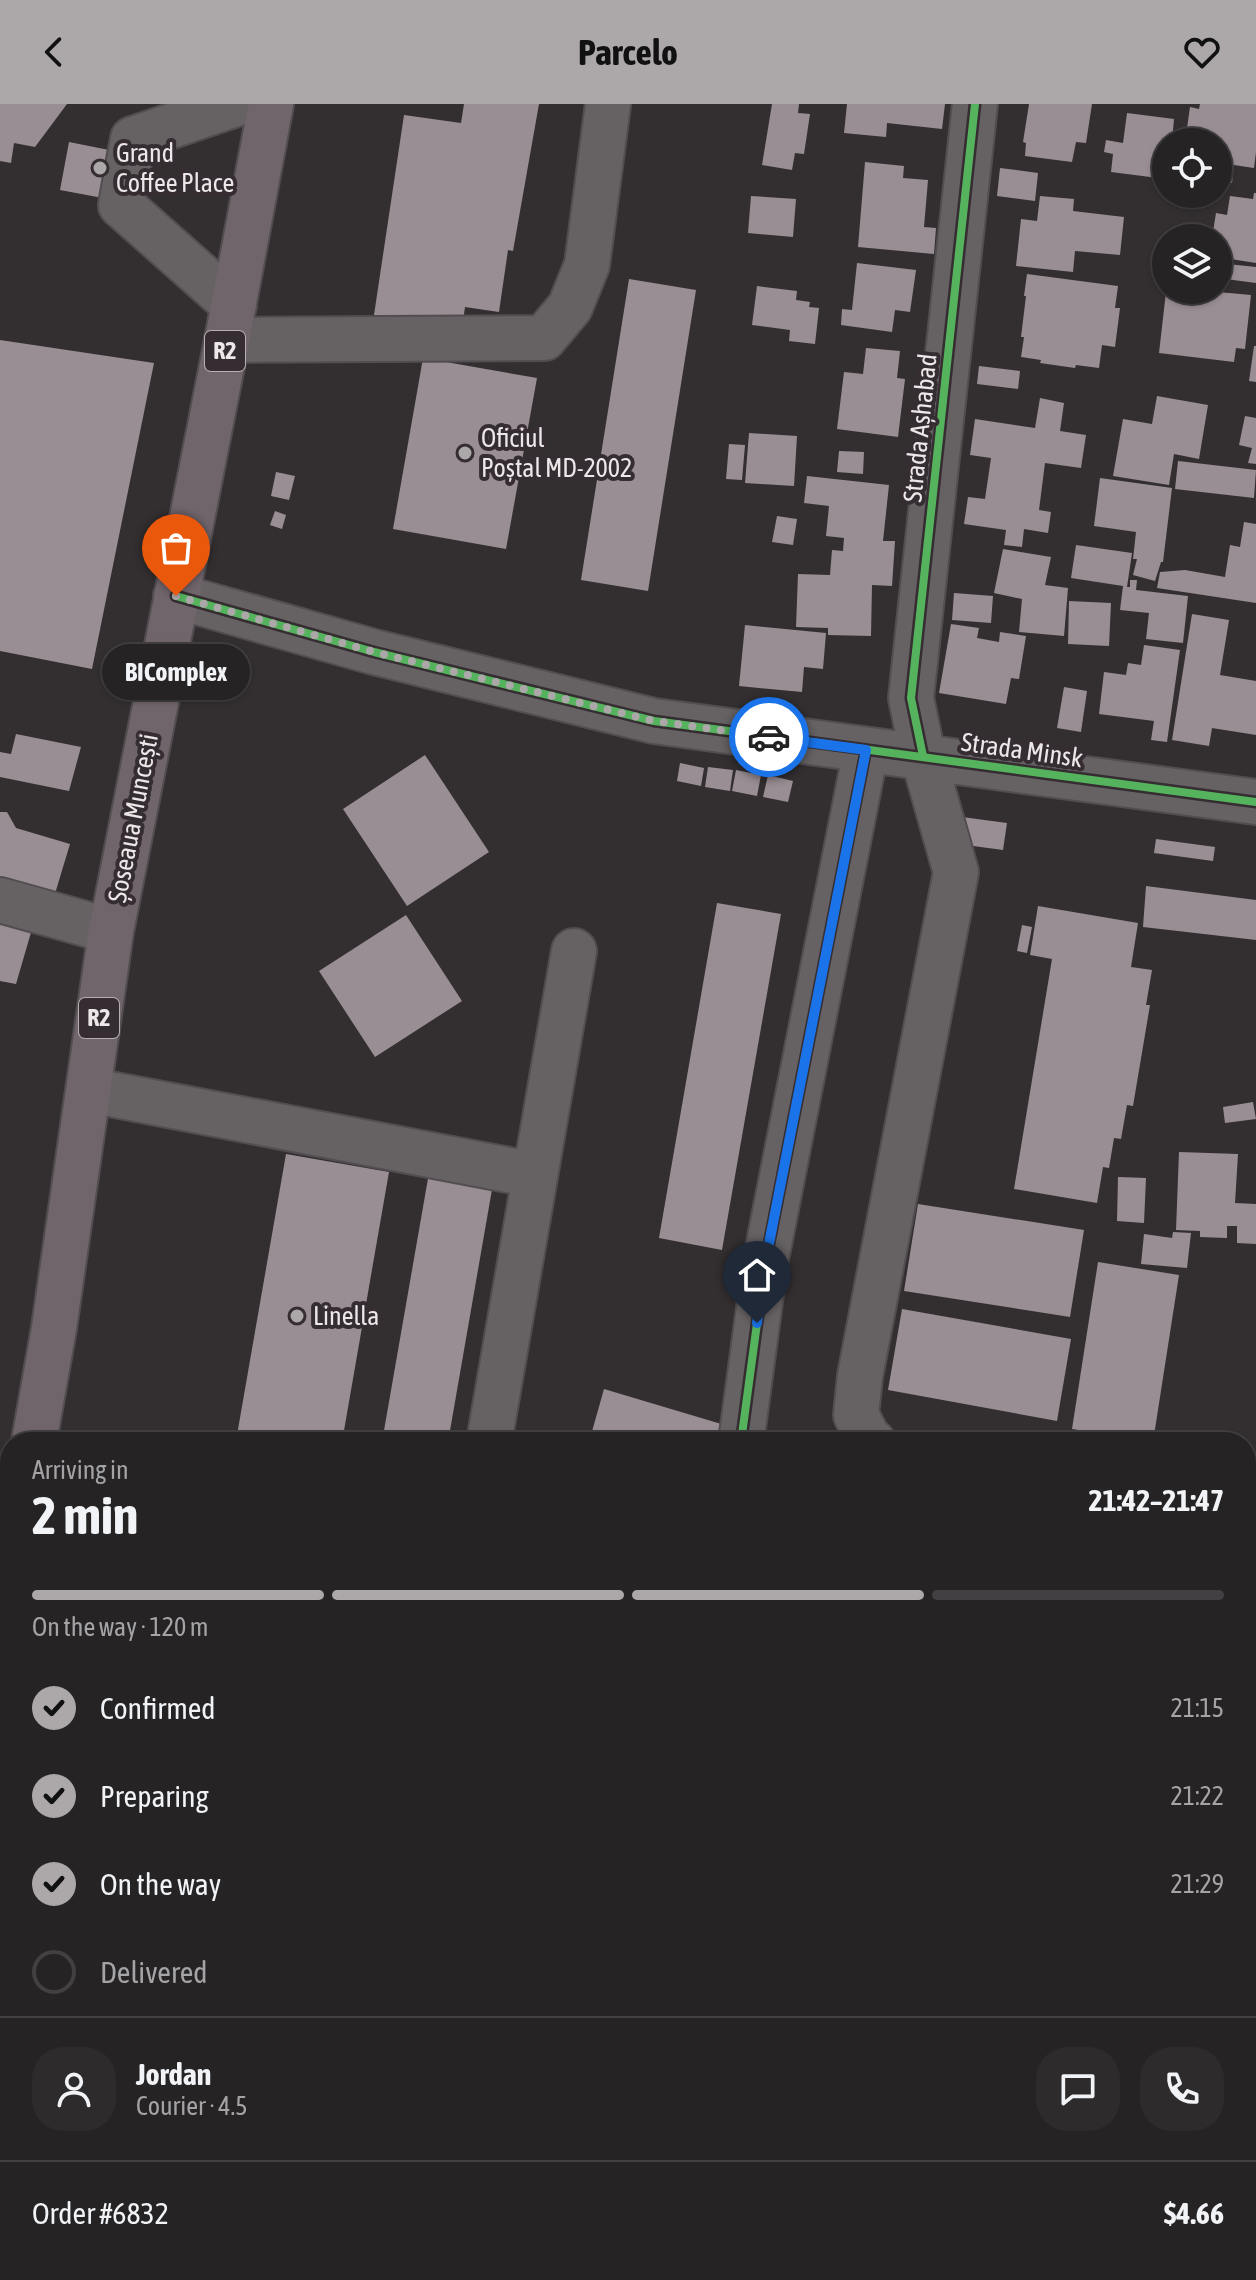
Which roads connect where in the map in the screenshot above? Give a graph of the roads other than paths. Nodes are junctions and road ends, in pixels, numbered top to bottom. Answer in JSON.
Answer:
{"nodes":[{"id":1,"x":236,"y":104,"type":"edge"},
{"id":2,"x":271,"y":104,"type":"edge"},
{"id":3,"x":608,"y":104,"type":"edge"},
{"id":4,"x":975,"y":104,"type":"edge"},
{"id":5,"x":230,"y":323,"type":"junction"},
{"id":6,"x":176,"y":596,"type":"junction"},
{"id":7,"x":866,"y":750,"type":"junction"},
{"id":8,"x":923,"y":756,"type":"junction"},
{"id":9,"x":1256,"y":802,"type":"edge"},
{"id":10,"x":0,"y":900,"type":"edge"},
{"id":11,"x":111,"y":931,"type":"junction"},
{"id":12,"x":574,"y":951,"type":"dead end"},
{"id":13,"x":89,"y":1090,"type":"junction"},
{"id":14,"x":535,"y":1175,"type":"junction"},
{"id":15,"x":36,"y":1432,"type":"edge"},
{"id":16,"x":491,"y":1432,"type":"edge"},
{"id":17,"x":742,"y":1432,"type":"edge"},
{"id":18,"x":865,"y":1432,"type":"edge"}],
"edges":[{"from":1,"to":5,"type":"street"},
{"from":2,"to":5,"type":"main road","name":"Șoseaua Muncești","number":"R2"},
{"from":3,"to":5,"type":"street"},
{"from":4,"to":8,"type":"street","name":"Strada Așhabad"},
{"from":5,"to":6,"type":"main road","name":"Șoseaua Muncești","number":"R2"},
{"from":6,"to":7,"type":"street","name":"Strada Minsk"},
{"from":6,"to":11,"type":"main road","name":"Șoseaua Muncești","number":"R2"},
{"from":7,"to":8,"type":"street","name":"Strada Minsk"},
{"from":7,"to":17,"type":"street"},
{"from":8,"to":9,"type":"street","name":"Strada Minsk"},
{"from":8,"to":18,"type":"street","name":"Strada Așhabad"},
{"from":10,"to":11,"type":"street"},
{"from":11,"to":13,"type":"main road","name":"Șoseaua Muncești","number":"R2"},
{"from":12,"to":14,"type":"street"},
{"from":13,"to":14,"type":"street"},
{"from":13,"to":15,"type":"main road","name":"Șoseaua Muncești","number":"R2"},
{"from":14,"to":16,"type":"street"}]}
